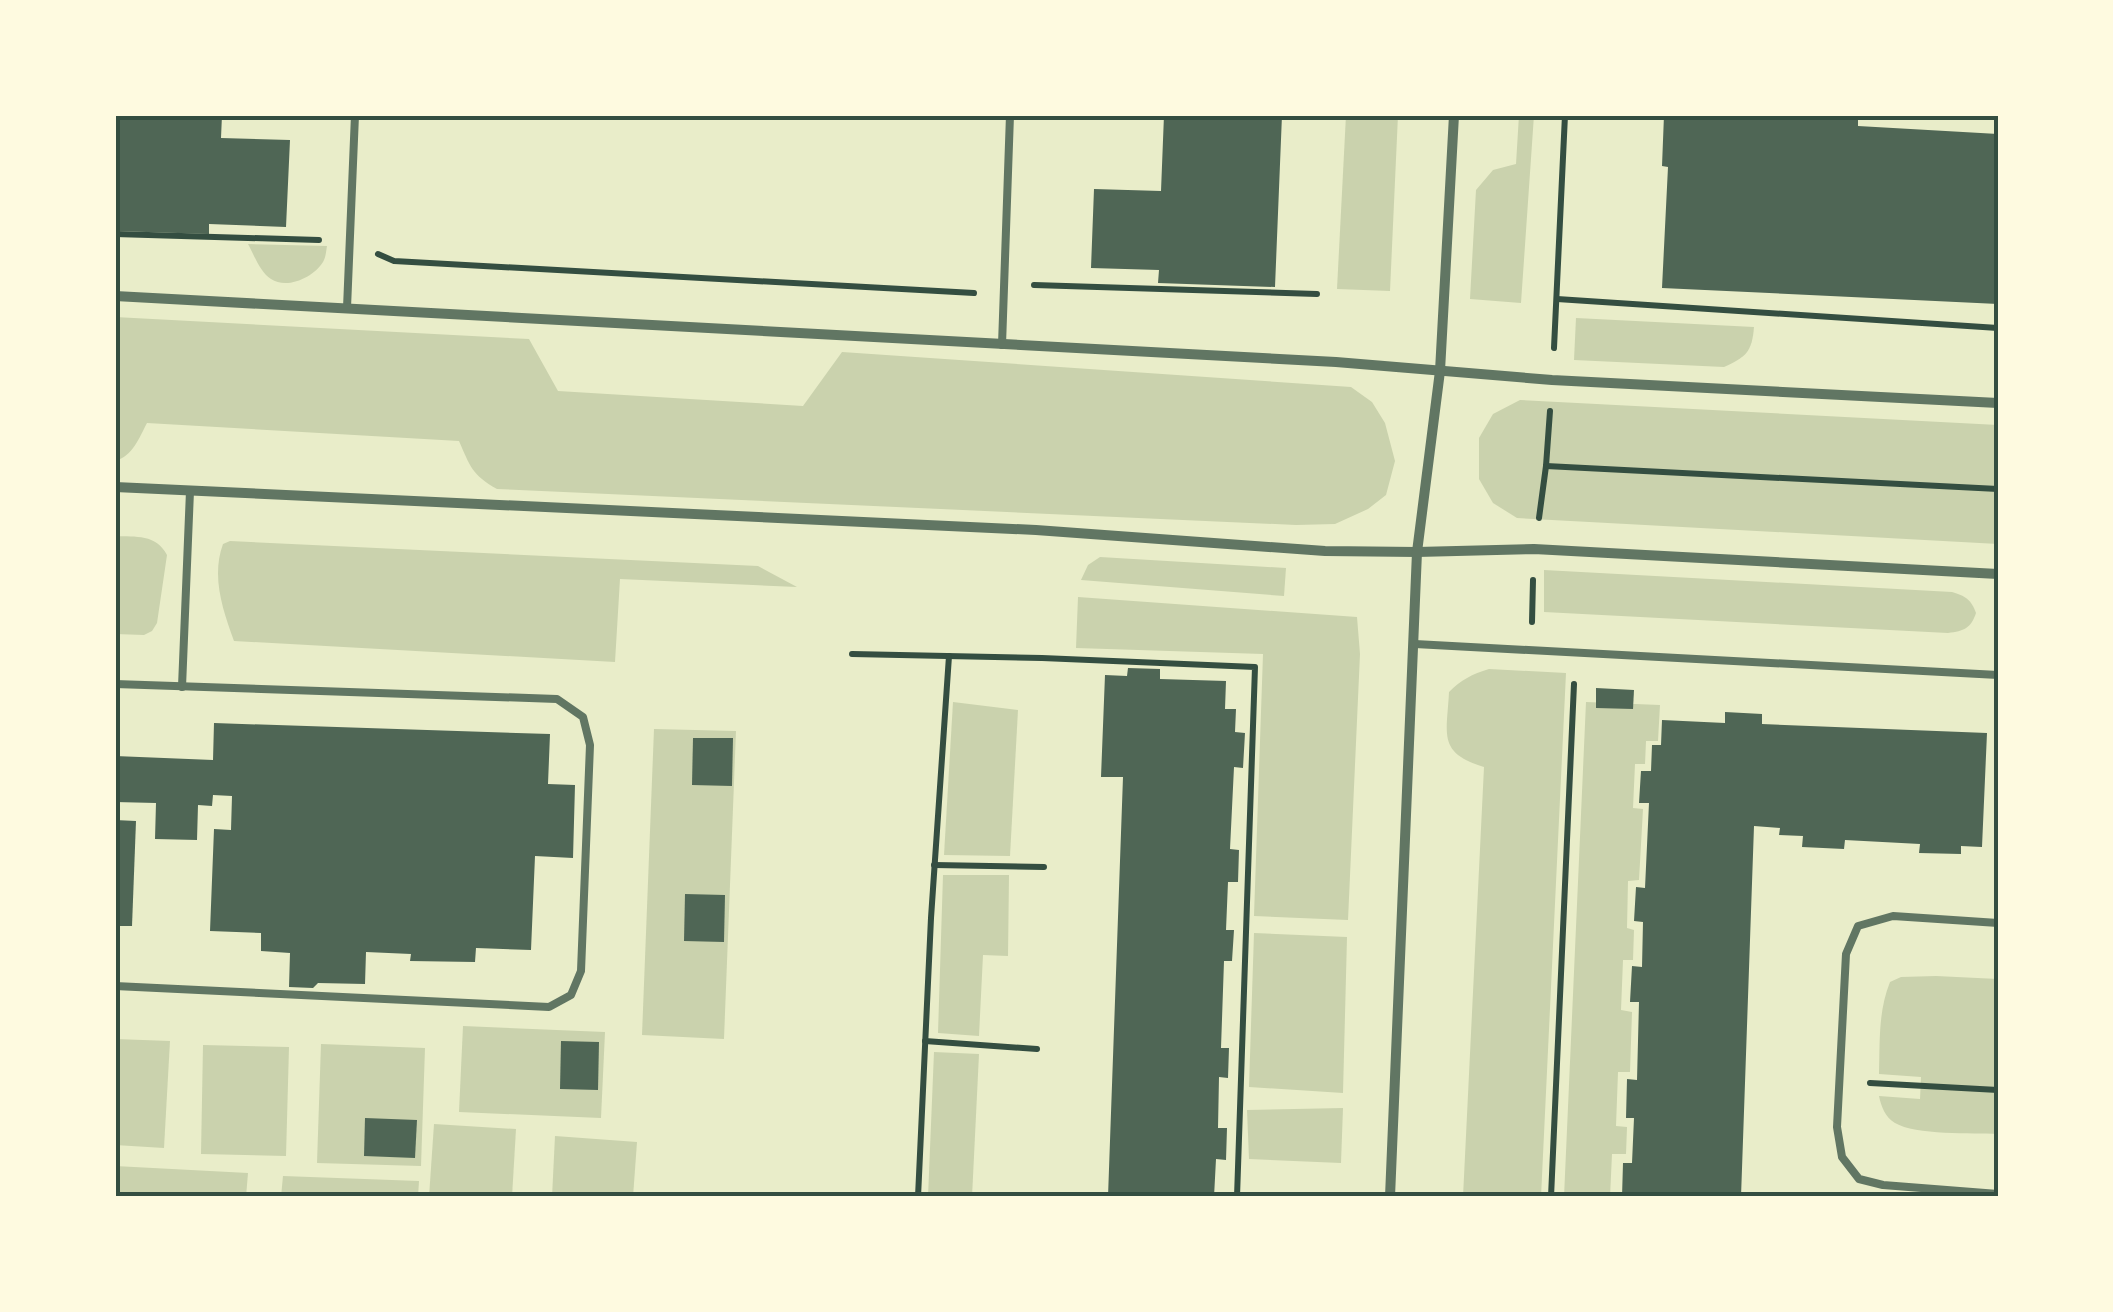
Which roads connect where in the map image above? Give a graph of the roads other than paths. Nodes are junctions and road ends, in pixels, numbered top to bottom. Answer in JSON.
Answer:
{"nodes":[{"id":1,"x":355,"y":115,"type":"edge"},
{"id":2,"x":1010,"y":115,"type":"edge"},
{"id":3,"x":1454,"y":115,"type":"edge"},
{"id":4,"x":115,"y":296,"type":"edge"},
{"id":5,"x":347,"y":308,"type":"junction"},
{"id":6,"x":1002,"y":345,"type":"junction"},
{"id":7,"x":1440,"y":370,"type":"junction"},
{"id":8,"x":1998,"y":403,"type":"edge"},
{"id":9,"x":115,"y":487,"type":"edge"},
{"id":10,"x":190,"y":491,"type":"junction"},
{"id":11,"x":1417,"y":552,"type":"junction"},
{"id":12,"x":1998,"y":574,"type":"edge"},
{"id":13,"x":1414,"y":644,"type":"junction"},
{"id":14,"x":1998,"y":675,"type":"edge"},
{"id":15,"x":115,"y":684,"type":"edge"},
{"id":16,"x":182,"y":687,"type":"junction"},
{"id":17,"x":1998,"y":923,"type":"edge"},
{"id":18,"x":115,"y":986,"type":"edge"},
{"id":19,"x":1998,"y":1194,"type":"edge"},
{"id":20,"x":1390,"y":1197,"type":"edge"}],
"edges":[{"from":1,"to":5,"type":"lane"},
{"from":2,"to":6,"type":"lane"},
{"from":3,"to":7,"type":"street"},
{"from":4,"to":5,"type":"street"},
{"from":5,"to":6,"type":"street"},
{"from":6,"to":7,"type":"street"},
{"from":7,"to":8,"type":"street"},
{"from":7,"to":11,"type":"street"},
{"from":9,"to":10,"type":"street"},
{"from":10,"to":11,"type":"street"},
{"from":10,"to":16,"type":"lane"},
{"from":11,"to":12,"type":"street"},
{"from":11,"to":13,"type":"street"},
{"from":13,"to":14,"type":"lane"},
{"from":13,"to":20,"type":"street"},
{"from":15,"to":16,"type":"lane"},
{"from":16,"to":18,"type":"lane"},
{"from":17,"to":19,"type":"lane"}]}
